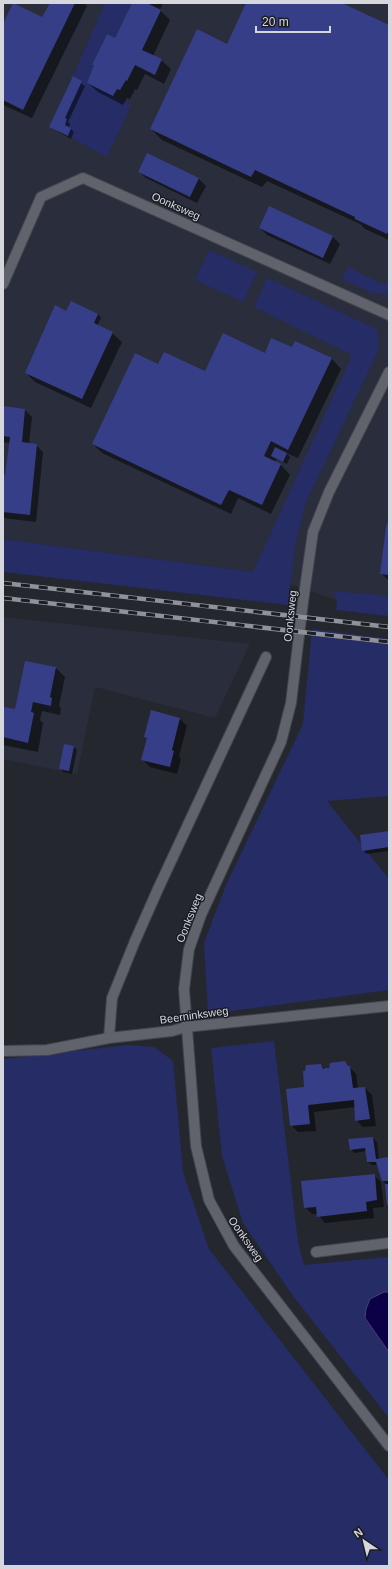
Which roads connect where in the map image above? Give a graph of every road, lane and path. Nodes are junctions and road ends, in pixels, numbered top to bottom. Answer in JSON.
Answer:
{"nodes":[{"id":1,"x":3,"y":284,"type":"edge"},
{"id":2,"x":389,"y":315,"type":"edge"},
{"id":3,"x":389,"y":372,"type":"edge"},
{"id":4,"x":266,"y":657,"type":"dead end"},
{"id":5,"x":389,"y":1006,"type":"edge"},
{"id":6,"x":186,"y":1027,"type":"junction"},
{"id":7,"x":109,"y":1038,"type":"junction"},
{"id":8,"x":3,"y":1050,"type":"edge"},
{"id":9,"x":389,"y":1243,"type":"edge"},
{"id":10,"x":316,"y":1252,"type":"dead end"},
{"id":11,"x":389,"y":1446,"type":"edge"}],
"edges":[{"from":1,"to":2,"type":"main road","name":"Oonksweg"},
{"from":3,"to":6,"type":"main road","name":"Oonksweg"},
{"from":4,"to":7,"type":"main road"},
{"from":5,"to":6,"type":"main road","name":"Beerninksweg"},
{"from":6,"to":7,"type":"main road","name":"Beerninksweg"},
{"from":6,"to":11,"type":"main road","name":"Oonksweg"},
{"from":7,"to":8,"type":"main road","name":"Beerninksweg"},
{"from":9,"to":10,"type":"main road"}]}
